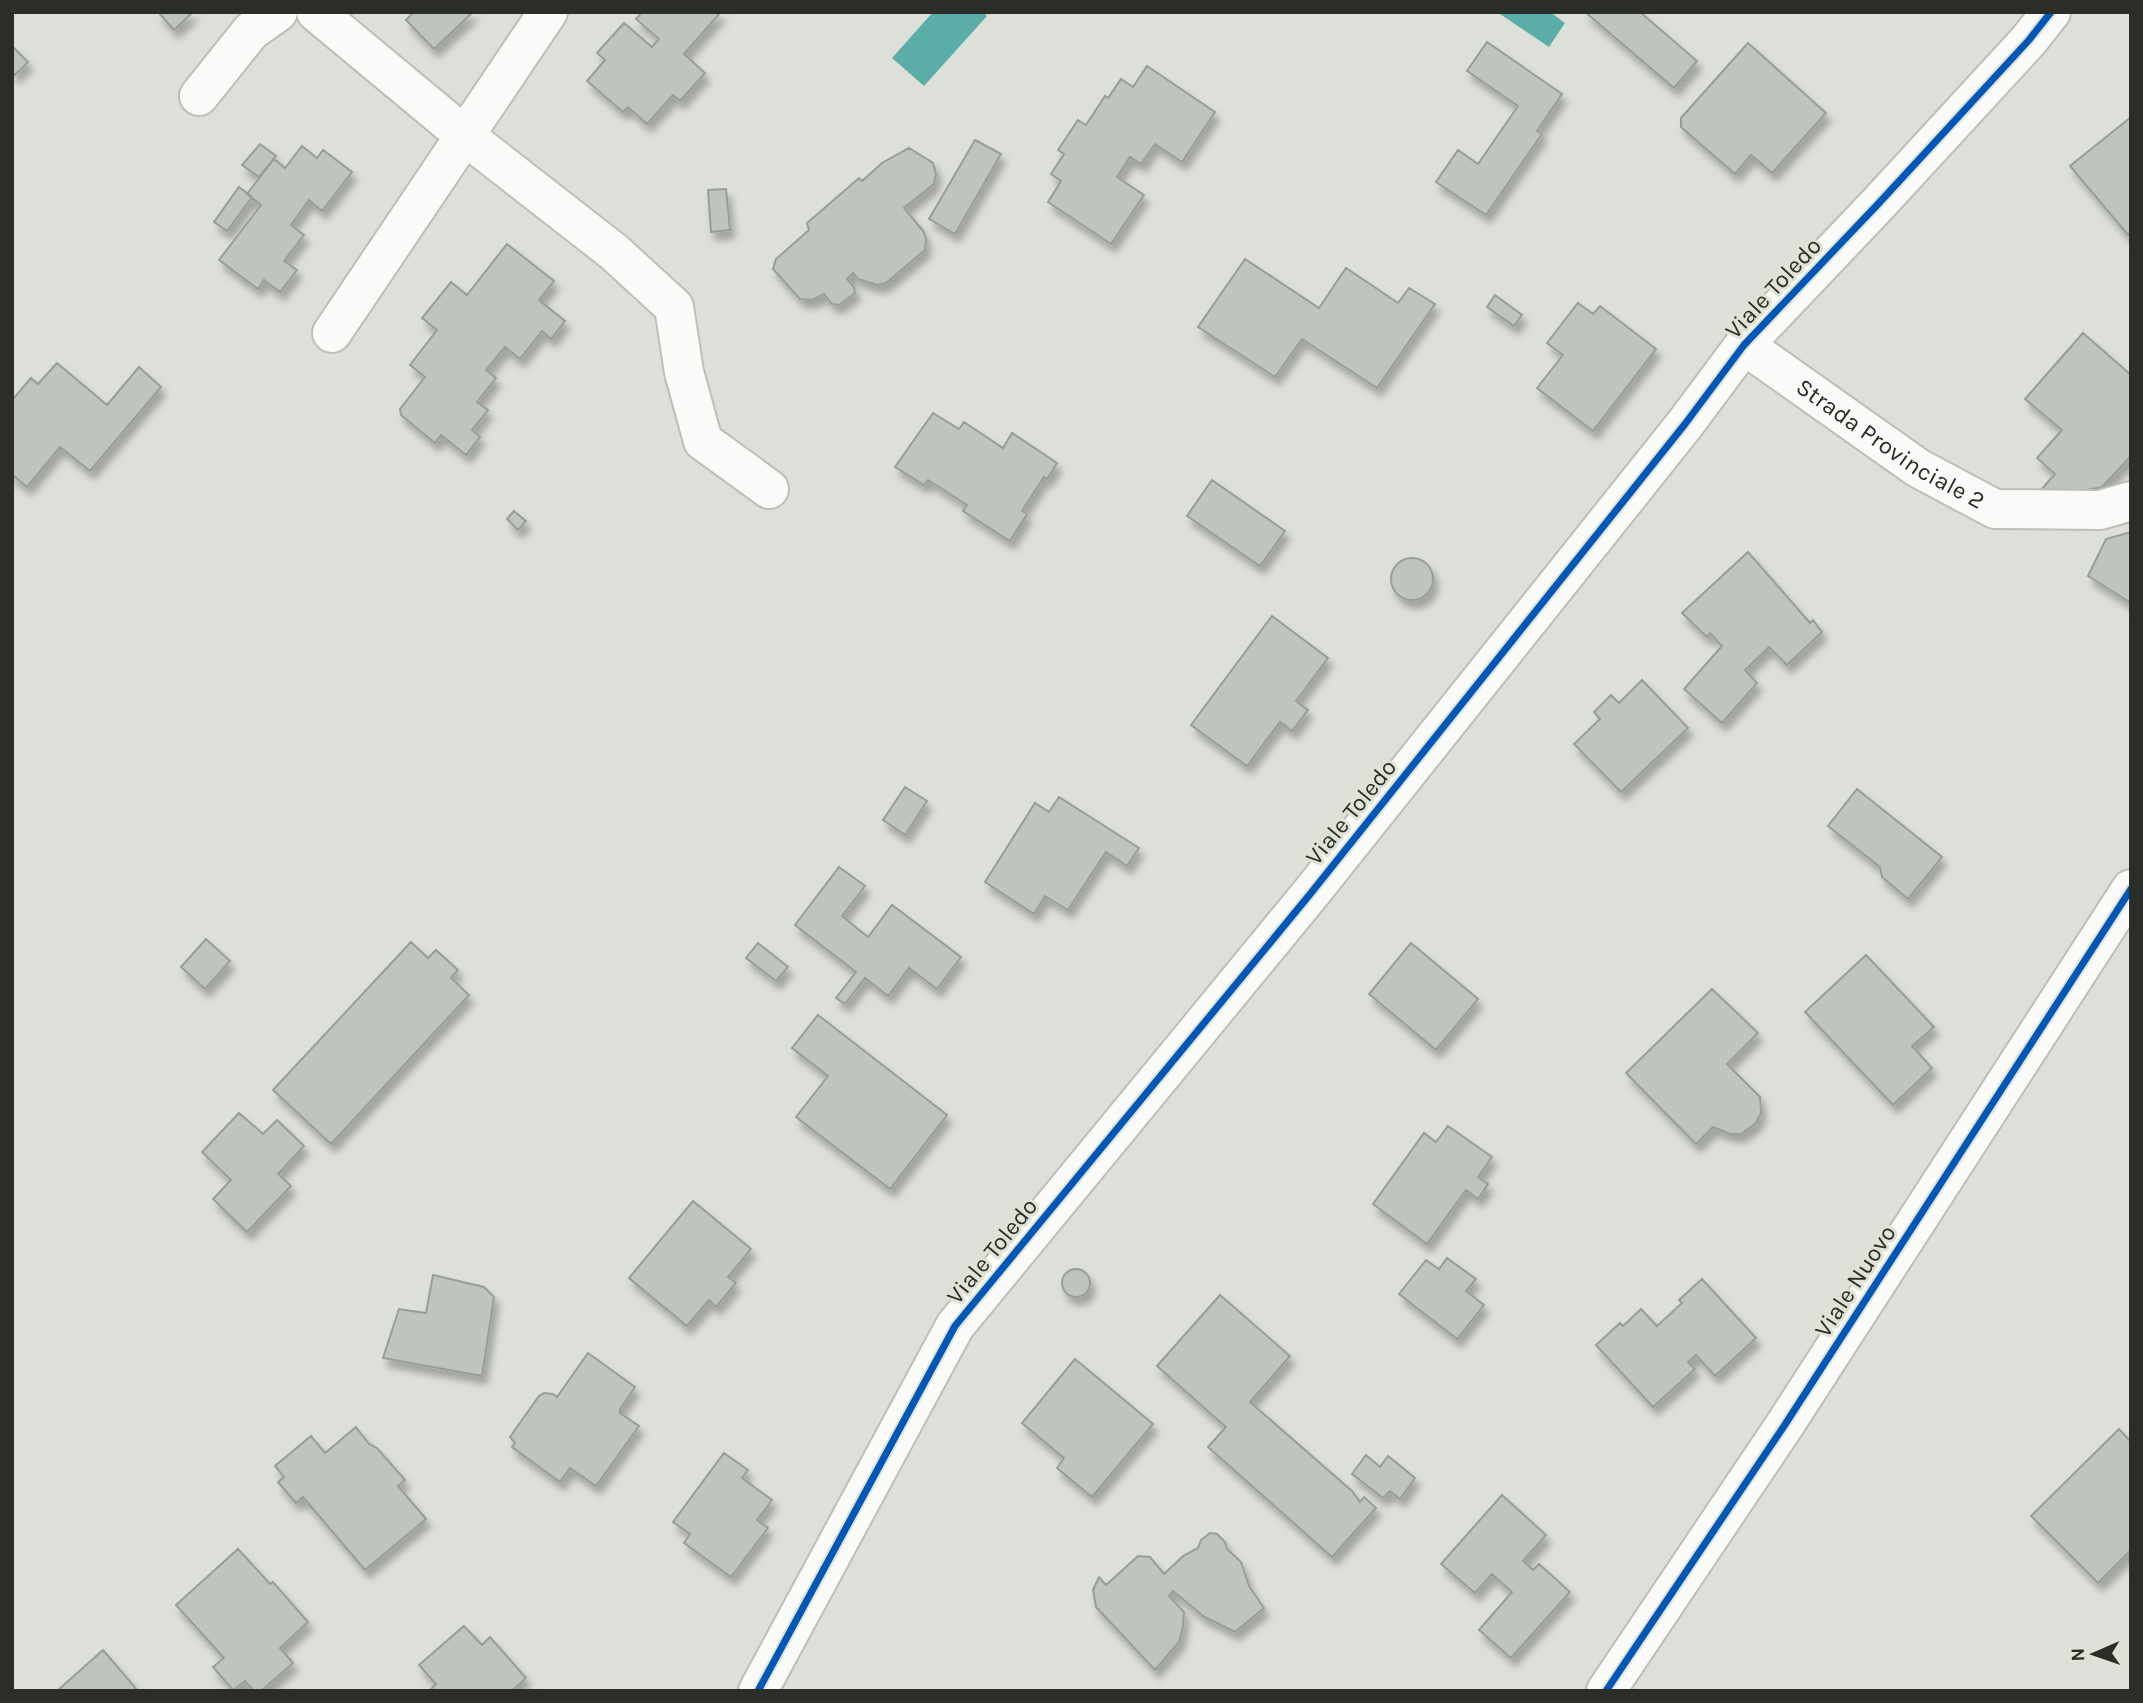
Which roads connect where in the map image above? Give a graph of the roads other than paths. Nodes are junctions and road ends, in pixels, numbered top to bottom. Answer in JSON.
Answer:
{"nodes":[{"id":1,"x":278,"y":12,"type":"edge"},
{"id":2,"x":316,"y":12,"type":"edge"},
{"id":3,"x":548,"y":12,"type":"edge"},
{"id":4,"x":2051,"y":12,"type":"edge"},
{"id":5,"x":199,"y":96,"type":"dead end"},
{"id":6,"x":464,"y":135,"type":"junction"},
{"id":7,"x":332,"y":333,"type":"dead end"},
{"id":8,"x":1744,"y":345,"type":"junction"},
{"id":9,"x":769,"y":489,"type":"dead end"},
{"id":10,"x":2131,"y":502,"type":"edge"},
{"id":11,"x":2131,"y":889,"type":"edge"},
{"id":12,"x":758,"y":1691,"type":"edge"},
{"id":13,"x":1606,"y":1691,"type":"edge"}],
"edges":[{"from":1,"to":5,"type":"street"},
{"from":2,"to":6,"type":"street"},
{"from":3,"to":6,"type":"street"},
{"from":4,"to":8,"type":"street","name":"Viale Toledo"},
{"from":6,"to":7,"type":"street"},
{"from":6,"to":9,"type":"street"},
{"from":8,"to":10,"type":"street","name":"Strada Provinciale 2"},
{"from":8,"to":12,"type":"street","name":"Viale Toledo"},
{"from":11,"to":13,"type":"street","name":"Viale Nuovo"}]}
